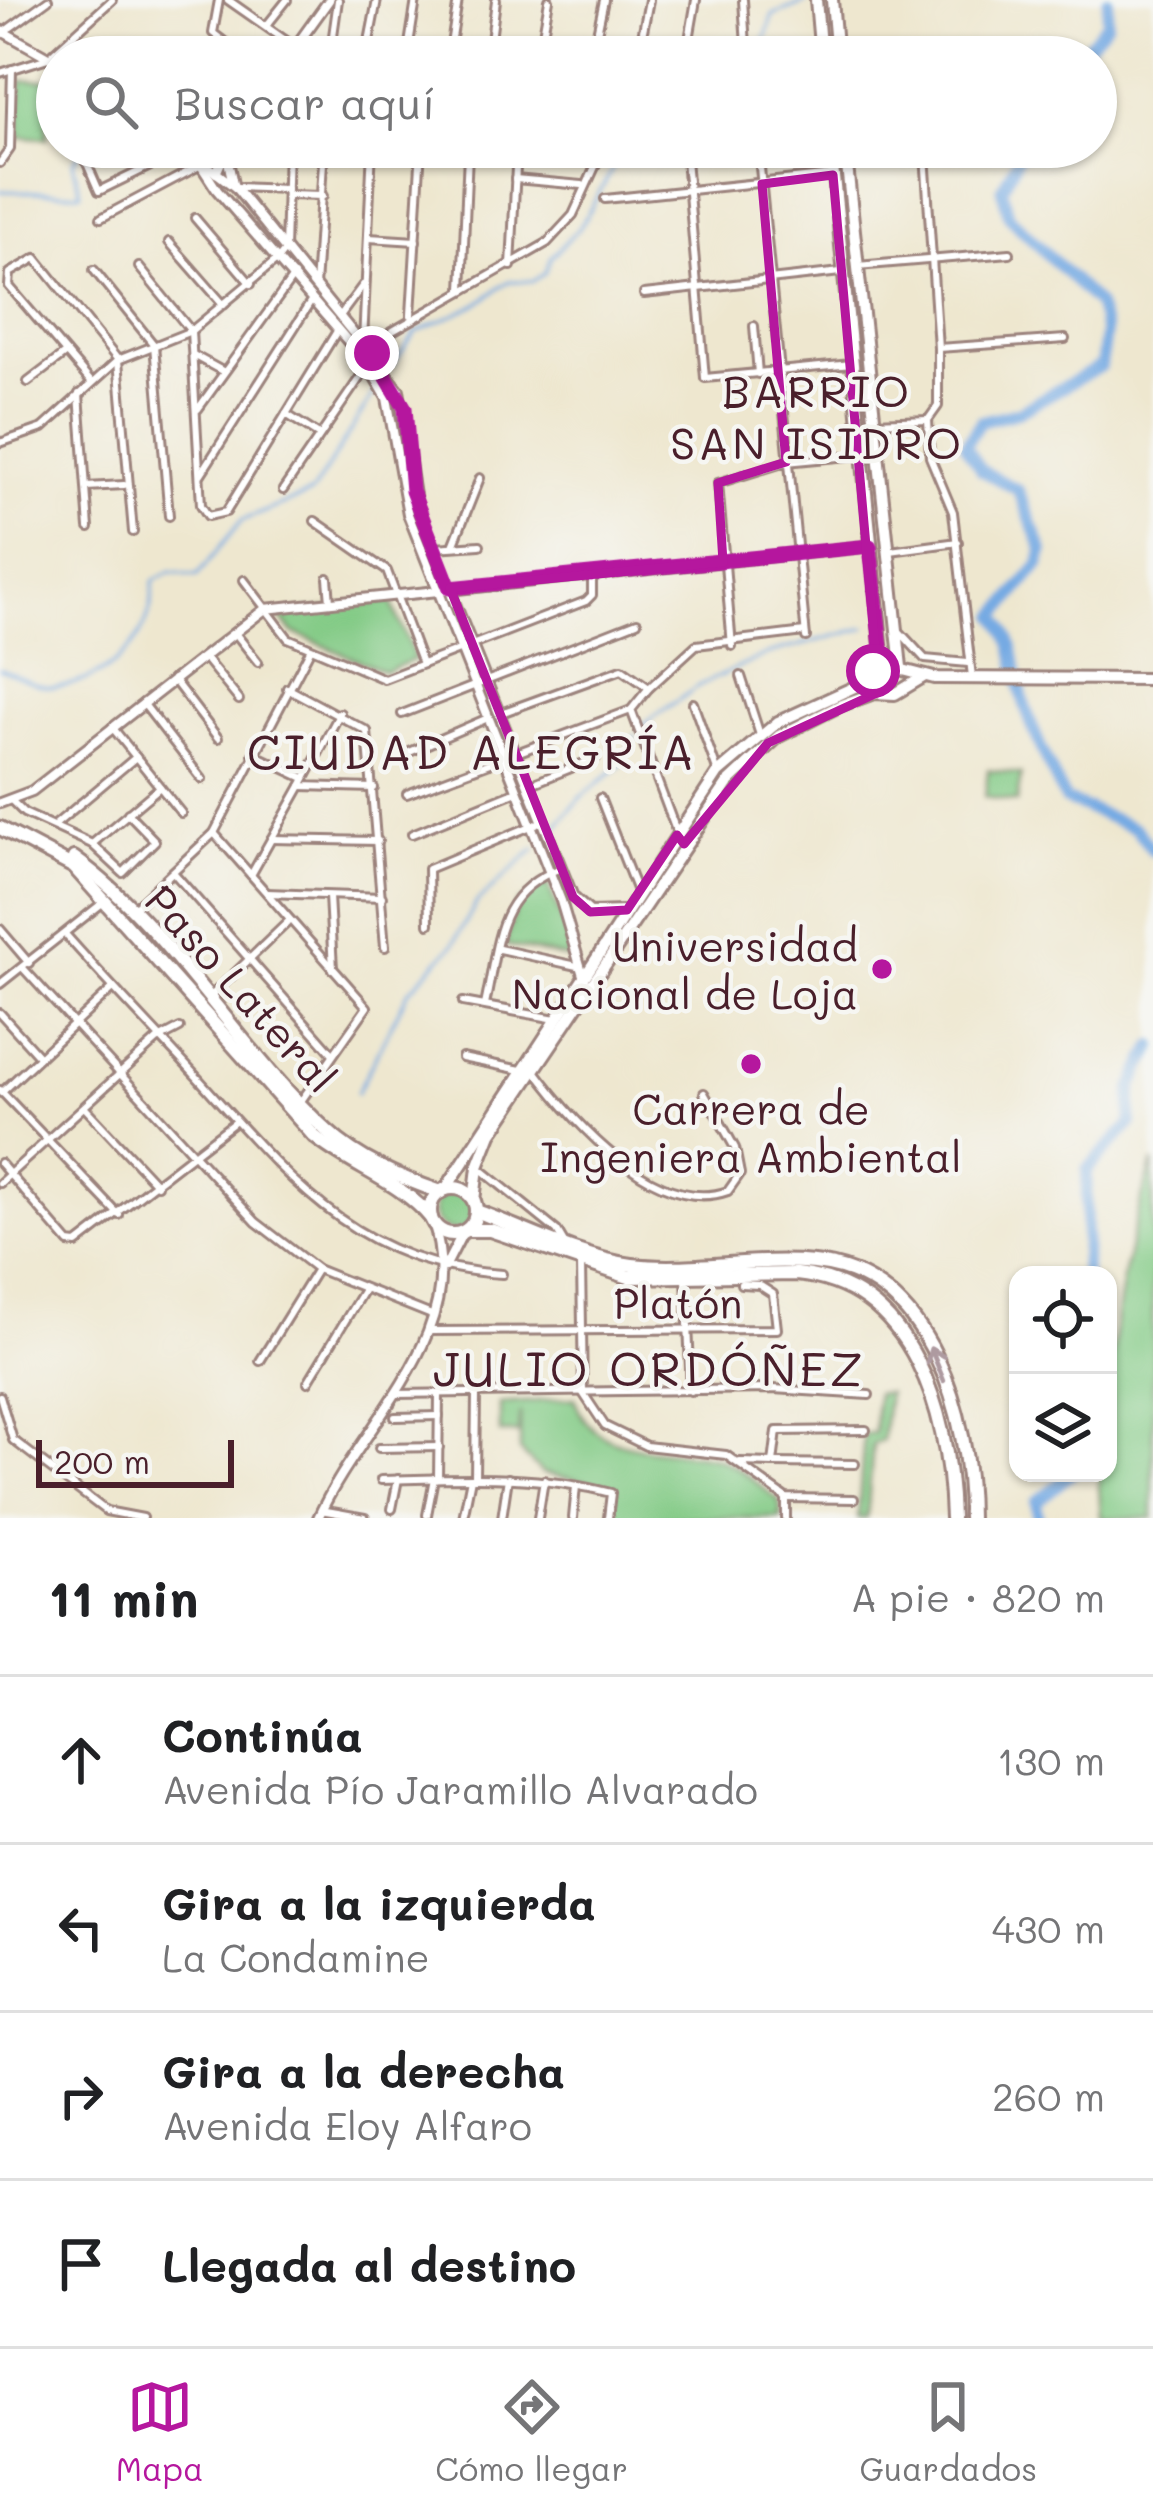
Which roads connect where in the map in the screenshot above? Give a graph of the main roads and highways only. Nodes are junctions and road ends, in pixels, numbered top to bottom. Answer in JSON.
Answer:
{"nodes":[{"id":1,"x":816,"y":0,"type":"edge"},
{"id":2,"x":832,"y":0,"type":"edge"},
{"id":3,"x":835,"y":33,"type":"junction"},
{"id":4,"x":819,"y":36,"type":"joint"},
{"id":5,"x":835,"y":36,"type":"edge"},
{"id":6,"x":832,"y":168,"type":"edge"},
{"id":7,"x":847,"y":168,"type":"edge"},
{"id":8,"x":852,"y":219,"type":"junction"},
{"id":9,"x":837,"y":220,"type":"junction"},
{"id":10,"x":862,"y":313,"type":"junction"},
{"id":11,"x":847,"y":315,"type":"junction"},
{"id":12,"x":872,"y":407,"type":"junction"},
{"id":13,"x":856,"y":409,"type":"junction"},
{"id":14,"x":880,"y":503,"type":"junction"},
{"id":15,"x":865,"y":506,"type":"junction"},
{"id":16,"x":883,"y":596,"type":"junction"},
{"id":17,"x":880,"y":664,"type":"junction"},
{"id":18,"x":902,"y":668,"type":"junction"},
{"id":19,"x":925,"y":676,"type":"junction"},
{"id":20,"x":872,"y":679,"type":"junction"},
{"id":21,"x":1153,"y":679,"type":"edge"},
{"id":22,"x":902,"y":689,"type":"junction"},
{"id":23,"x":879,"y":692,"type":"junction"},
{"id":24,"x":0,"y":823,"type":"edge"},
{"id":25,"x":681,"y":839,"type":"junction"},
{"id":26,"x":583,"y":977,"type":"junction"},
{"id":27,"x":528,"y":1067,"type":"junction"},
{"id":28,"x":487,"y":1132,"type":"junction"},
{"id":29,"x":443,"y":1191,"type":"junction"},
{"id":30,"x":475,"y":1206,"type":"junction"},
{"id":31,"x":432,"y":1220,"type":"junction"},
{"id":32,"x":465,"y":1231,"type":"junction"},
{"id":33,"x":952,"y":1518,"type":"edge"},
{"id":34,"x":970,"y":1518,"type":"edge"}],
"edges":[{"from":1,"to":4,"type":"main road"},
{"from":2,"to":3,"type":"main road"},
{"from":3,"to":4,"type":"main road"},
{"from":3,"to":5,"type":"main road"},
{"from":6,"to":9,"type":"main road"},
{"from":7,"to":8,"type":"main road"},
{"from":8,"to":9,"type":"main road"},
{"from":8,"to":10,"type":"main road"},
{"from":9,"to":11,"type":"main road"},
{"from":10,"to":11,"type":"main road"},
{"from":10,"to":12,"type":"main road"},
{"from":11,"to":13,"type":"main road"},
{"from":12,"to":13,"type":"main road"},
{"from":12,"to":14,"type":"main road"},
{"from":13,"to":15,"type":"main road"},
{"from":14,"to":15,"type":"main road"},
{"from":14,"to":16,"type":"main road"},
{"from":15,"to":16,"type":"main road"},
{"from":16,"to":17,"type":"main road"},
{"from":16,"to":18,"type":"main road"},
{"from":17,"to":18,"type":"main road"},
{"from":17,"to":20,"type":"main road"},
{"from":18,"to":19,"type":"main road"},
{"from":18,"to":22,"type":"main road"},
{"from":19,"to":21,"type":"main road"},
{"from":19,"to":22,"type":"main road"},
{"from":20,"to":23,"type":"main road"},
{"from":20,"to":25,"type":"main road"},
{"from":22,"to":23,"type":"main road"},
{"from":23,"to":25,"type":"main road"},
{"from":24,"to":29,"type":"highway","name":"Paso Lateral"},
{"from":24,"to":31,"type":"highway"},
{"from":25,"to":26,"type":"main road"},
{"from":25,"to":26,"type":"main road"},
{"from":26,"to":27,"type":"main road"},
{"from":26,"to":27,"type":"main road"},
{"from":27,"to":28,"type":"main road"},
{"from":28,"to":29,"type":"main road"},
{"from":28,"to":30,"type":"main road"},
{"from":29,"to":30,"type":"highway"},
{"from":29,"to":31,"type":"highway"},
{"from":30,"to":32,"type":"highway"},
{"from":34,"to":30,"type":"highway","one_way":true},
{"from":31,"to":32,"type":"highway"},
{"from":32,"to":33,"type":"highway"}]}
